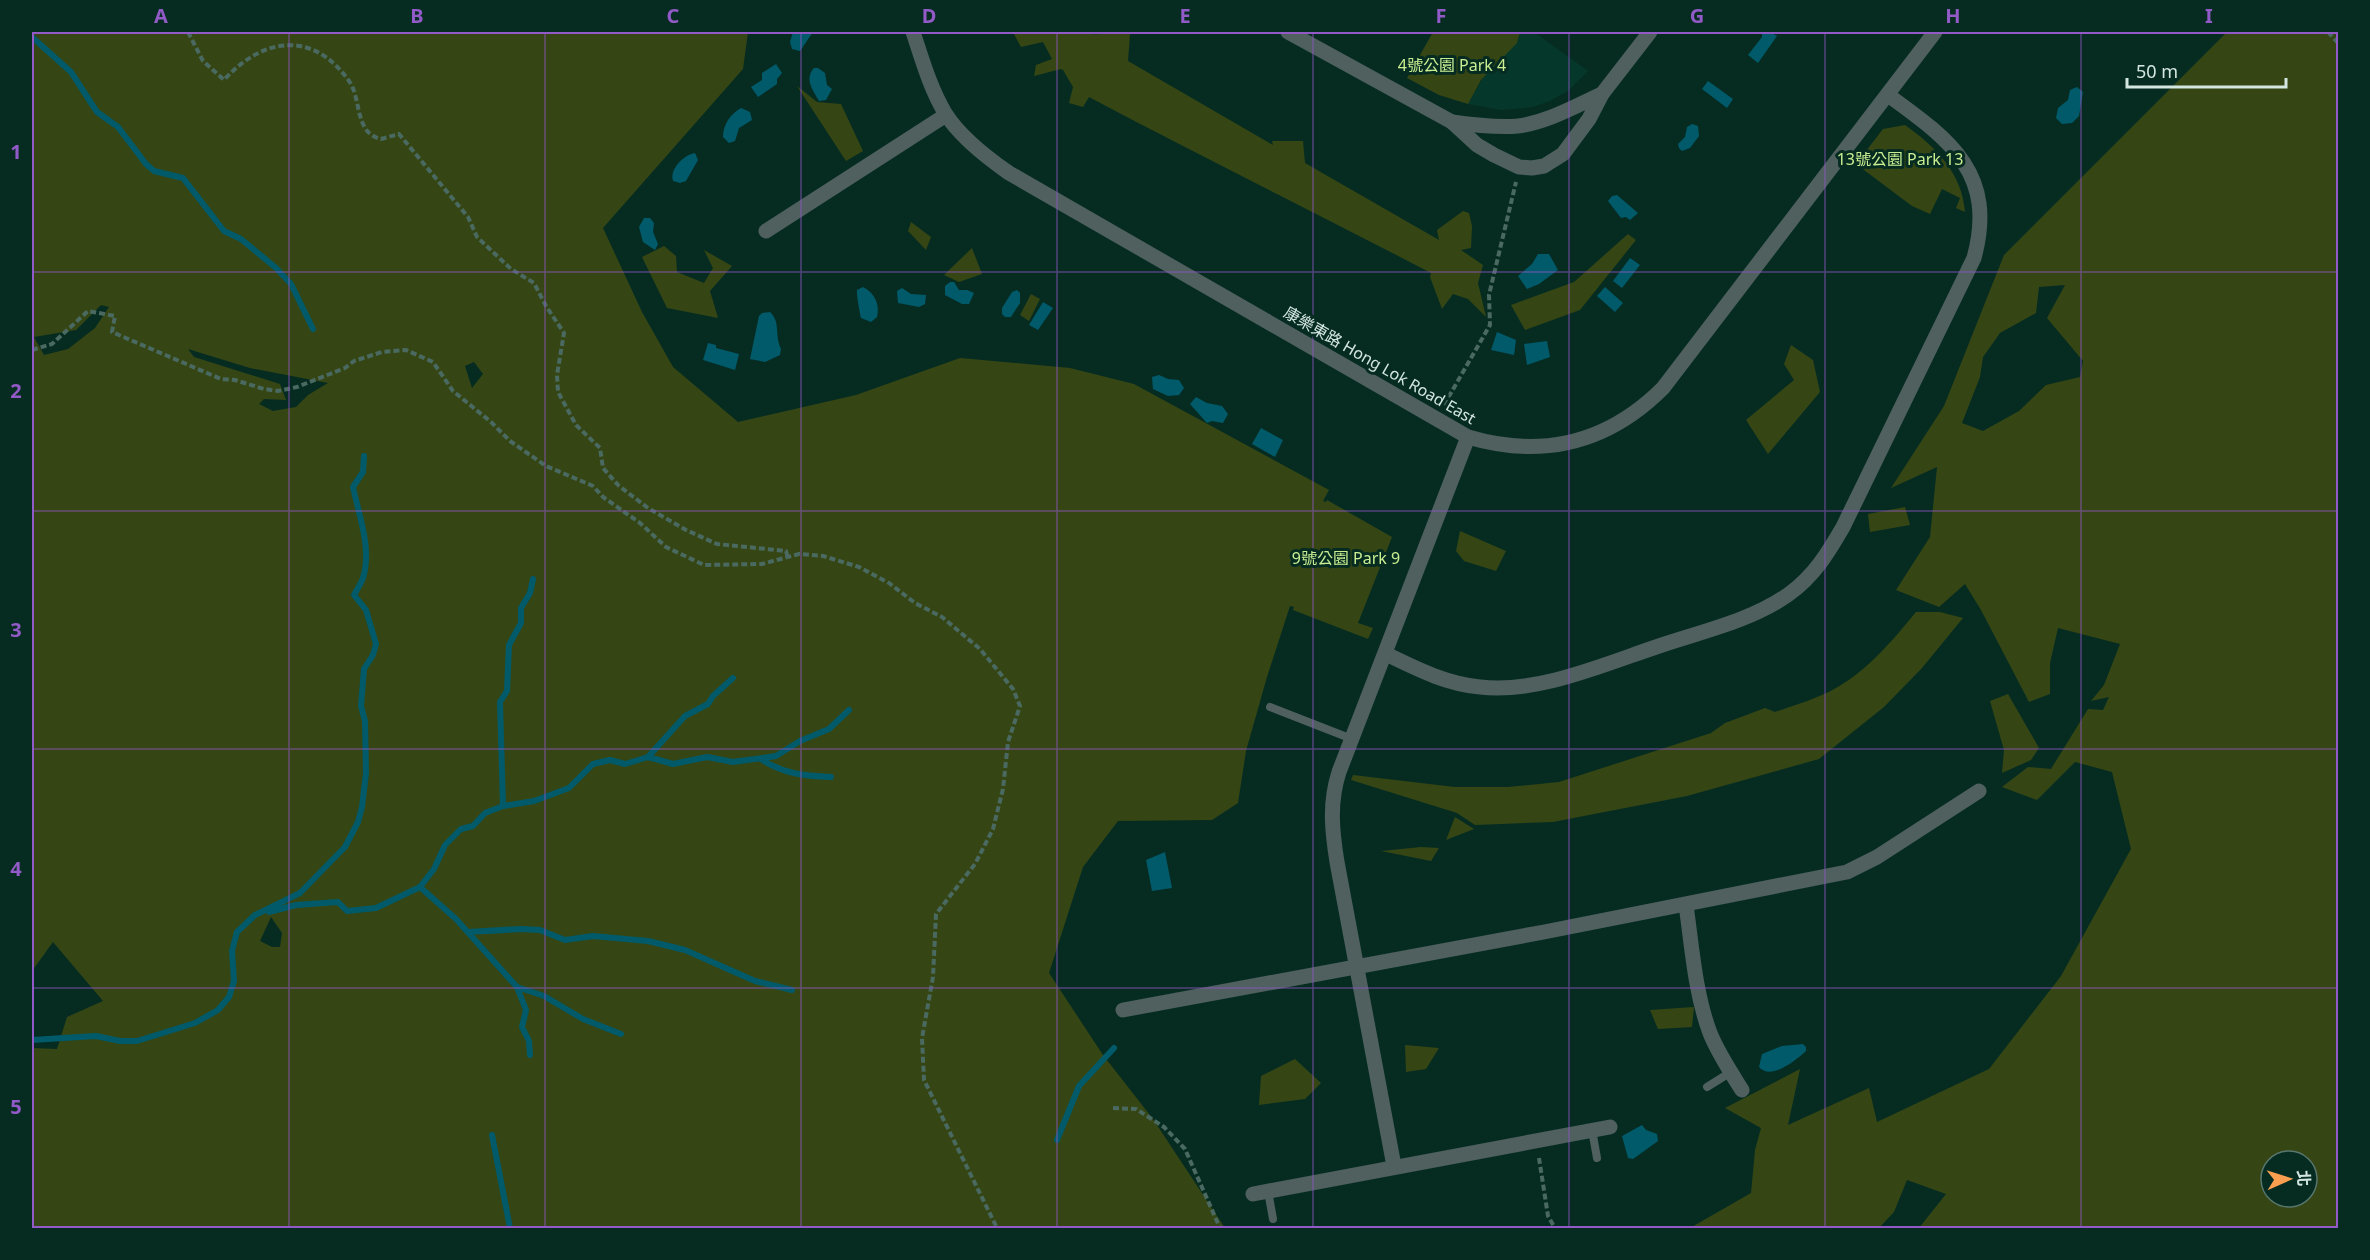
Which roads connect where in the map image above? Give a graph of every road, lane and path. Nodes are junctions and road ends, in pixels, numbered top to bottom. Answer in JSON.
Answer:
{"nodes":[{"id":1,"x":188,"y":32,"type":"edge"},
{"id":2,"x":914,"y":32,"type":"edge"},
{"id":3,"x":1288,"y":32,"type":"edge"},
{"id":4,"x":1650,"y":32,"type":"edge"},
{"id":5,"x":1935,"y":32,"type":"edge"},
{"id":6,"x":2328,"y":32,"type":"edge"},
{"id":7,"x":2338,"y":43,"type":"edge"},
{"id":8,"x":1602,"y":94,"type":"junction"},
{"id":9,"x":1888,"y":95,"type":"junction"},
{"id":10,"x":946,"y":115,"type":"junction"},
{"id":11,"x":1452,"y":122,"type":"junction"},
{"id":12,"x":1519,"y":167,"type":"junction"},
{"id":13,"x":766,"y":231,"type":"dead end"},
{"id":14,"x":32,"y":350,"type":"edge"},
{"id":15,"x":1436,"y":419,"type":"junction"},
{"id":16,"x":1468,"y":437,"type":"junction"},
{"id":17,"x":788,"y":558,"type":"junction"},
{"id":18,"x":1386,"y":654,"type":"junction"},
{"id":19,"x":1270,"y":708,"type":"dead end"},
{"id":20,"x":1352,"y":739,"type":"junction"},
{"id":21,"x":1979,"y":790,"type":"dead end"},
{"id":22,"x":1686,"y":904,"type":"junction"},
{"id":23,"x":1355,"y":965,"type":"junction"},
{"id":24,"x":1123,"y":1010,"type":"dead end"},
{"id":25,"x":1731,"y":1072,"type":"junction"},
{"id":26,"x":1707,"y":1087,"type":"dead end"},
{"id":27,"x":1742,"y":1090,"type":"dead end"},
{"id":28,"x":1113,"y":1108,"type":"dead end"},
{"id":29,"x":1610,"y":1127,"type":"dead end"},
{"id":30,"x":1592,"y":1130,"type":"junction"},
{"id":31,"x":1536,"y":1140,"type":"junction"},
{"id":32,"x":1597,"y":1158,"type":"dead end"},
{"id":33,"x":1394,"y":1166,"type":"junction"},
{"id":34,"x":1261,"y":1192,"type":"joint"},
{"id":35,"x":1273,"y":1219,"type":"dead end"},
{"id":36,"x":997,"y":1228,"type":"edge"},
{"id":37,"x":1220,"y":1228,"type":"edge"},
{"id":38,"x":1553,"y":1228,"type":"edge"}],
"edges":[{"from":1,"to":17,"type":"path"},
{"from":2,"to":10,"type":"street","name":"康樂東路 Hong Lok Road East"},
{"from":3,"to":11,"type":"street"},
{"from":4,"to":8,"type":"street"},
{"from":5,"to":9,"type":"street","name":"康樂東路 Hong Lok Road East"},
{"from":6,"to":7,"type":"path"},
{"from":8,"to":11,"type":"street"},
{"from":8,"to":12,"type":"street"},
{"from":9,"to":16,"type":"street","name":"康樂東路 Hong Lok Road East"},
{"from":9,"to":18,"type":"street"},
{"from":10,"to":13,"type":"street"},
{"from":10,"to":15,"type":"street","name":"康樂東路 Hong Lok Road East"},
{"from":11,"to":12,"type":"street"},
{"from":12,"to":15,"type":"path"},
{"from":14,"to":17,"type":"path"},
{"from":15,"to":16,"type":"street","name":"康樂東路 Hong Lok Road East"},
{"from":16,"to":18,"type":"street"},
{"from":17,"to":36,"type":"path"},
{"from":18,"to":20,"type":"street"},
{"from":19,"to":20,"type":"lane"},
{"from":20,"to":23,"type":"street"},
{"from":21,"to":22,"type":"street"},
{"from":22,"to":23,"type":"street"},
{"from":22,"to":25,"type":"street"},
{"from":23,"to":24,"type":"street"},
{"from":23,"to":33,"type":"street"},
{"from":25,"to":26,"type":"lane"},
{"from":25,"to":27,"type":"street"},
{"from":28,"to":37,"type":"path"},
{"from":29,"to":30,"type":"street"},
{"from":30,"to":31,"type":"street"},
{"from":30,"to":32,"type":"lane"},
{"from":31,"to":33,"type":"street"},
{"from":31,"to":38,"type":"path"},
{"from":33,"to":34,"type":"street"},
{"from":34,"to":35,"type":"lane"}]}
